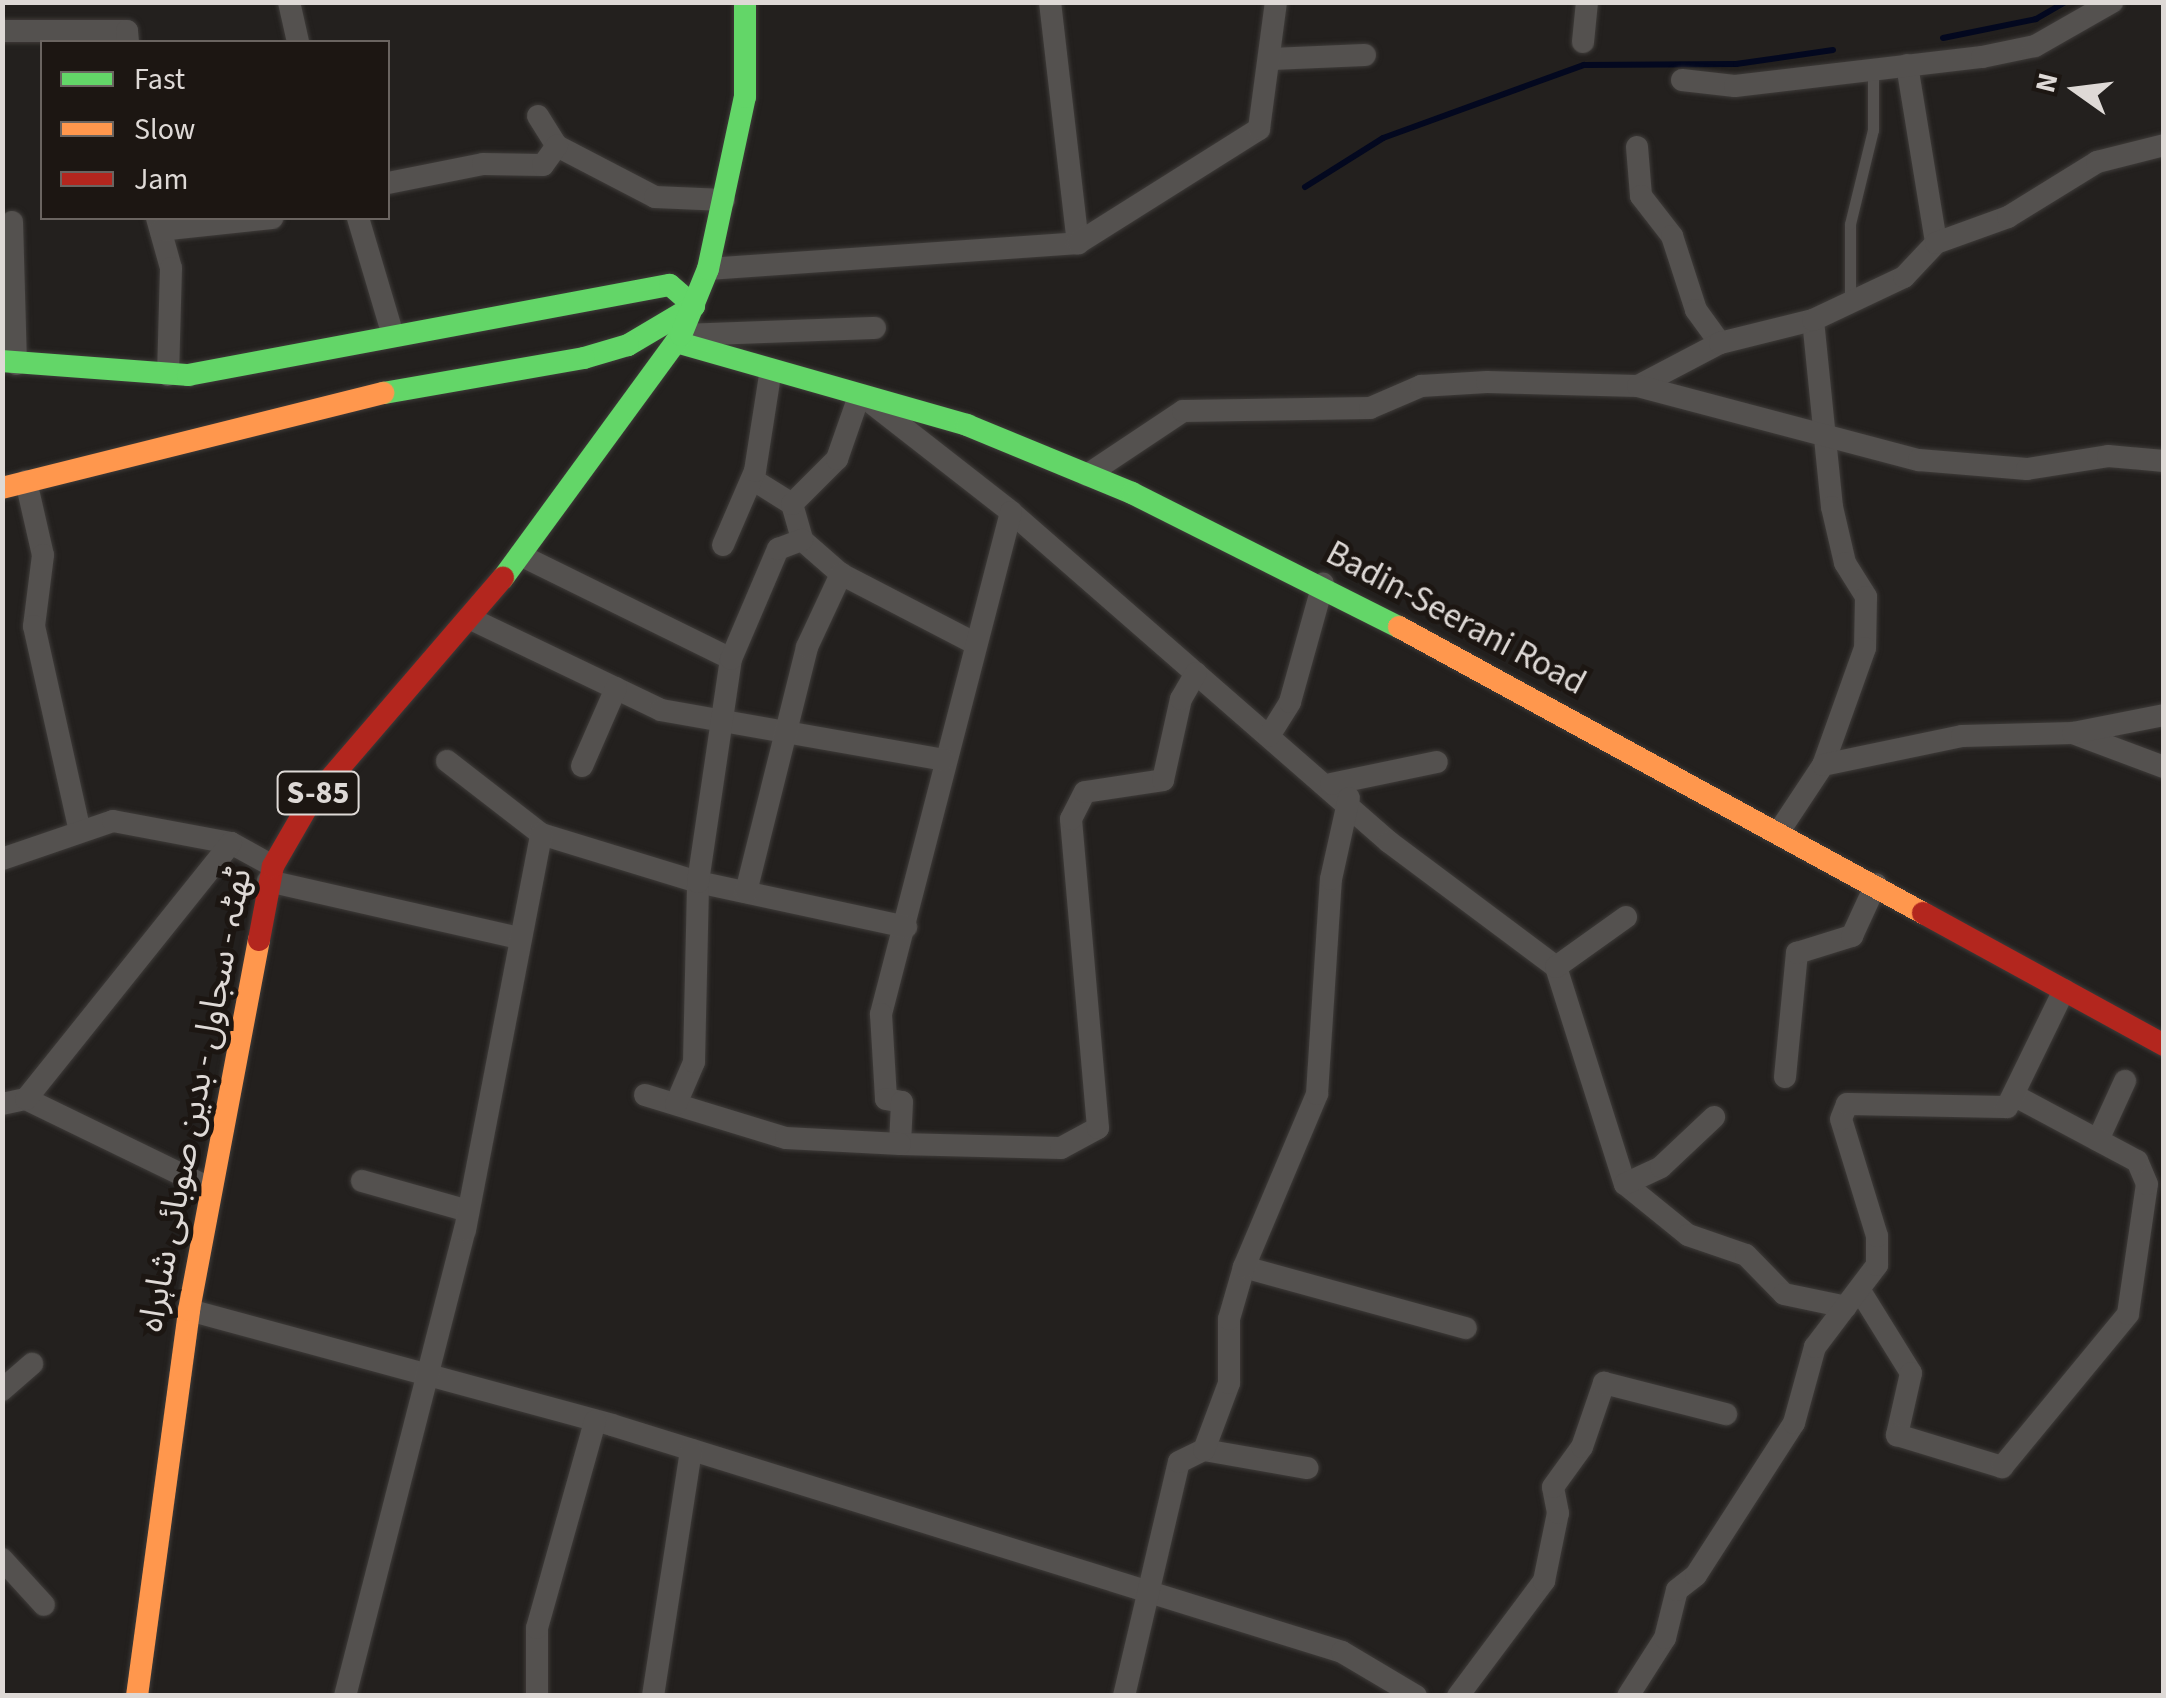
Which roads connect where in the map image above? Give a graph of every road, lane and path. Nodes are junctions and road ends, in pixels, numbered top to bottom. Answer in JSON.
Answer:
{"nodes":[{"id":1,"x":290,"y":2,"type":"edge"},
{"id":2,"x":744,"y":2,"type":"edge"},
{"id":3,"x":1050,"y":2,"type":"edge"},
{"id":4,"x":1276,"y":2,"type":"edge"},
{"id":5,"x":1588,"y":2,"type":"edge"},
{"id":6,"x":2112,"y":2,"type":"edge"},
{"id":7,"x":2,"y":31,"type":"edge"},
{"id":8,"x":128,"y":40,"type":"edge"},
{"id":9,"x":298,"y":40,"type":"edge"},
{"id":10,"x":1583,"y":42,"type":"dead end"},
{"id":11,"x":1365,"y":55,"type":"dead end"},
{"id":12,"x":1271,"y":58,"type":"junction"},
{"id":13,"x":1907,"y":65,"type":"junction"},
{"id":14,"x":1873,"y":74,"type":"junction"},
{"id":15,"x":1682,"y":80,"type":"dead end"},
{"id":16,"x":538,"y":116,"type":"dead end"},
{"id":17,"x":2164,"y":144,"type":"edge"},
{"id":18,"x":558,"y":146,"type":"junction"},
{"id":19,"x":1638,"y":146,"type":"dead end"},
{"id":20,"x":390,"y":182,"type":"edge"},
{"id":21,"x":724,"y":200,"type":"junction"},
{"id":22,"x":234,"y":220,"type":"edge"},
{"id":23,"x":359,"y":220,"type":"edge"},
{"id":24,"x":12,"y":222,"type":"dead end"},
{"id":25,"x":159,"y":224,"type":"edge"},
{"id":26,"x":1936,"y":242,"type":"junction"},
{"id":27,"x":1078,"y":243,"type":"junction"},
{"id":28,"x":708,"y":269,"type":"junction"},
{"id":29,"x":1850,"y":303,"type":"junction"},
{"id":30,"x":694,"y":306,"type":"junction"},
{"id":31,"x":1813,"y":320,"type":"junction"},
{"id":32,"x":875,"y":328,"type":"dead end"},
{"id":33,"x":392,"y":332,"type":"junction"},
{"id":34,"x":679,"y":339,"type":"junction"},
{"id":35,"x":1720,"y":343,"type":"junction"},
{"id":36,"x":9,"y":362,"type":"edge"},
{"id":37,"x":168,"y":375,"type":"junction"},
{"id":38,"x":770,"y":375,"type":"junction"},
{"id":39,"x":1638,"y":386,"type":"junction"},
{"id":40,"x":866,"y":401,"type":"junction"},
{"id":41,"x":1822,"y":440,"type":"junction"},
{"id":42,"x":2164,"y":462,"type":"edge"},
{"id":43,"x":1087,"y":475,"type":"junction"},
{"id":44,"x":752,"y":478,"type":"junction"},
{"id":45,"x":26,"y":482,"type":"junction"},
{"id":46,"x":2,"y":488,"type":"edge"},
{"id":47,"x":792,"y":504,"type":"junction"},
{"id":48,"x":1011,"y":512,"type":"junction"},
{"id":49,"x":802,"y":540,"type":"junction"},
{"id":50,"x":723,"y":545,"type":"dead end"},
{"id":51,"x":520,"y":555,"type":"junction"},
{"id":52,"x":841,"y":574,"type":"junction"},
{"id":53,"x":1323,"y":584,"type":"junction"},
{"id":54,"x":469,"y":618,"type":"junction"},
{"id":55,"x":972,"y":642,"type":"junction"},
{"id":56,"x":730,"y":659,"type":"junction"},
{"id":57,"x":1196,"y":674,"type":"junction"},
{"id":58,"x":616,"y":688,"type":"junction"},
{"id":59,"x":2164,"y":715,"type":"edge"},
{"id":60,"x":721,"y":721,"type":"junction"},
{"id":61,"x":787,"y":732,"type":"junction"},
{"id":62,"x":2073,"y":733,"type":"junction"},
{"id":63,"x":1269,"y":736,"type":"junction"},
{"id":64,"x":944,"y":760,"type":"junction"},
{"id":65,"x":447,"y":761,"type":"dead end"},
{"id":66,"x":1438,"y":762,"type":"dead end"},
{"id":67,"x":1823,"y":765,"type":"junction"},
{"id":68,"x":582,"y":766,"type":"dead end"},
{"id":69,"x":2164,"y":767,"type":"edge"},
{"id":70,"x":1340,"y":791,"type":"junction"},
{"id":71,"x":1780,"y":830,"type":"junction"},
{"id":72,"x":80,"y":831,"type":"junction"},
{"id":73,"x":540,"y":834,"type":"junction"},
{"id":74,"x":231,"y":843,"type":"junction"},
{"id":75,"x":2,"y":859,"type":"edge"},
{"id":76,"x":271,"y":874,"type":"junction"},
{"id":77,"x":698,"y":882,"type":"junction"},
{"id":78,"x":1876,"y":884,"type":"junction"},
{"id":79,"x":746,"y":892,"type":"junction"},
{"id":80,"x":1626,"y":917,"type":"dead end"},
{"id":81,"x":906,"y":927,"type":"junction"},
{"id":82,"x":515,"y":938,"type":"junction"},
{"id":83,"x":1556,"y":967,"type":"junction"},
{"id":84,"x":2064,"y":990,"type":"junction"},
{"id":85,"x":2164,"y":1045,"type":"edge"},
{"id":86,"x":1785,"y":1077,"type":"dead end"},
{"id":87,"x":2125,"y":1081,"type":"dead end"},
{"id":88,"x":645,"y":1094,"type":"dead end"},
{"id":89,"x":2019,"y":1098,"type":"junction"},
{"id":90,"x":14,"y":1101,"type":"edge"},
{"id":91,"x":676,"y":1104,"type":"junction"},
{"id":92,"x":1714,"y":1117,"type":"dead end"},
{"id":93,"x":2098,"y":1140,"type":"junction"},
{"id":94,"x":900,"y":1144,"type":"junction"},
{"id":95,"x":362,"y":1180,"type":"dead end"},
{"id":96,"x":1625,"y":1184,"type":"junction"},
{"id":97,"x":211,"y":1189,"type":"junction"},
{"id":98,"x":468,"y":1212,"type":"junction"},
{"id":99,"x":1244,"y":1268,"type":"junction"},
{"id":100,"x":1854,"y":1301,"type":"junction"},
{"id":101,"x":189,"y":1310,"type":"junction"},
{"id":102,"x":1466,"y":1328,"type":"dead end"},
{"id":103,"x":32,"y":1364,"type":"dead end"},
{"id":104,"x":421,"y":1372,"type":"junction"},
{"id":105,"x":2,"y":1390,"type":"edge"},
{"id":106,"x":1726,"y":1414,"type":"dead end"},
{"id":107,"x":595,"y":1420,"type":"junction"},
{"id":108,"x":691,"y":1450,"type":"junction"},
{"id":109,"x":1204,"y":1450,"type":"junction"},
{"id":110,"x":1307,"y":1468,"type":"dead end"},
{"id":111,"x":2,"y":1559,"type":"edge"},
{"id":112,"x":1142,"y":1592,"type":"junction"},
{"id":113,"x":44,"y":1604,"type":"dead end"},
{"id":114,"x":137,"y":1696,"type":"edge"},
{"id":115,"x":345,"y":1696,"type":"edge"},
{"id":116,"x":537,"y":1696,"type":"edge"},
{"id":117,"x":653,"y":1696,"type":"edge"},
{"id":118,"x":1124,"y":1696,"type":"edge"},
{"id":119,"x":1416,"y":1696,"type":"edge"},
{"id":120,"x":1458,"y":1696,"type":"edge"},
{"id":121,"x":1628,"y":1696,"type":"edge"}],
"edges":[{"from":1,"to":9,"type":"street"},
{"from":2,"to":21,"type":"street","name":"ٹھٹہ - سجاول - بدین صوبائی شاہراہ","number":"S-85"},
{"from":3,"to":27,"type":"street"},
{"from":4,"to":12,"type":"street"},
{"from":5,"to":10,"type":"street"},
{"from":6,"to":13,"type":"street"},
{"from":7,"to":8,"type":"street"},
{"from":11,"to":12,"type":"street"},
{"from":12,"to":27,"type":"street"},
{"from":13,"to":14,"type":"street"},
{"from":13,"to":26,"type":"street"},
{"from":14,"to":15,"type":"street"},
{"from":14,"to":29,"type":"lane"},
{"from":16,"to":18,"type":"street"},
{"from":17,"to":26,"type":"street"},
{"from":18,"to":20,"type":"street"},
{"from":18,"to":21,"type":"street"},
{"from":19,"to":35,"type":"street"},
{"from":21,"to":28,"type":"street","name":"ٹھٹہ - سجاول - بدین صوبائی شاہراہ","number":"S-85"},
{"from":22,"to":25,"type":"street"},
{"from":23,"to":33,"type":"street"},
{"from":24,"to":36,"type":"street"},
{"from":25,"to":37,"type":"street"},
{"from":26,"to":29,"type":"street"},
{"from":27,"to":28,"type":"street"},
{"from":28,"to":30,"type":"street","name":"ٹھٹہ - سجاول - بدین صوبائی شاہراہ","number":"S-85"},
{"from":29,"to":31,"type":"street"},
{"from":30,"to":33,"type":"street"},
{"from":30,"to":34,"type":"street","name":"ٹھٹہ - سجاول - بدین صوبائی شاہراہ","number":"S-85"},
{"from":30,"to":45,"type":"street"},
{"from":31,"to":35,"type":"street"},
{"from":31,"to":41,"type":"street"},
{"from":32,"to":34,"type":"street"},
{"from":33,"to":37,"type":"street"},
{"from":34,"to":38,"type":"street","name":"Badin-Seerani Road"},
{"from":34,"to":51,"type":"street","name":"ٹھٹہ - سجاول - بدین صوبائی شاہراہ","number":"S-85"},
{"from":35,"to":39,"type":"street"},
{"from":36,"to":37,"type":"street"},
{"from":38,"to":40,"type":"street","name":"Badin-Seerani Road"},
{"from":38,"to":44,"type":"street"},
{"from":39,"to":41,"type":"street"},
{"from":39,"to":43,"type":"street"},
{"from":40,"to":43,"type":"street","name":"Badin-Seerani Road"},
{"from":40,"to":47,"type":"street"},
{"from":40,"to":48,"type":"street"},
{"from":41,"to":42,"type":"street"},
{"from":41,"to":67,"type":"street"},
{"from":43,"to":53,"type":"street","name":"Badin-Seerani Road"},
{"from":44,"to":47,"type":"street"},
{"from":44,"to":50,"type":"street"},
{"from":45,"to":46,"type":"street"},
{"from":45,"to":72,"type":"street"},
{"from":47,"to":49,"type":"street"},
{"from":48,"to":55,"type":"street"},
{"from":48,"to":57,"type":"street"},
{"from":49,"to":52,"type":"street"},
{"from":49,"to":56,"type":"street"},
{"from":51,"to":54,"type":"street","name":"ٹھٹہ - سجاول - بدین صوبائی شاہراہ","number":"S-85"},
{"from":51,"to":56,"type":"street"},
{"from":52,"to":55,"type":"street"},
{"from":52,"to":61,"type":"street"},
{"from":53,"to":63,"type":"street"},
{"from":53,"to":71,"type":"street","name":"Badin-Seerani Road"},
{"from":54,"to":58,"type":"street"},
{"from":54,"to":76,"type":"street","name":"ٹھٹہ - سجاول - بدین صوبائی شاہراہ","number":"S-85"},
{"from":55,"to":64,"type":"street"},
{"from":56,"to":60,"type":"street"},
{"from":57,"to":63,"type":"street"},
{"from":57,"to":94,"type":"street"},
{"from":58,"to":60,"type":"street"},
{"from":58,"to":68,"type":"street"},
{"from":59,"to":62,"type":"street"},
{"from":60,"to":61,"type":"street"},
{"from":60,"to":77,"type":"street"},
{"from":61,"to":64,"type":"street"},
{"from":61,"to":79,"type":"street"},
{"from":62,"to":67,"type":"street"},
{"from":62,"to":69,"type":"street"},
{"from":63,"to":70,"type":"street"},
{"from":64,"to":81,"type":"street"},
{"from":65,"to":73,"type":"street"},
{"from":66,"to":70,"type":"street"},
{"from":67,"to":71,"type":"street"},
{"from":70,"to":83,"type":"street"},
{"from":70,"to":99,"type":"street"},
{"from":71,"to":78,"type":"street","name":"Badin-Seerani Road"},
{"from":72,"to":74,"type":"street"},
{"from":72,"to":75,"type":"street"},
{"from":73,"to":77,"type":"street"},
{"from":73,"to":82,"type":"street"},
{"from":74,"to":76,"type":"street"},
{"from":74,"to":90,"type":"street"},
{"from":76,"to":82,"type":"street"},
{"from":76,"to":97,"type":"street","name":"ٹھٹہ - سجاول - بدین صوبائی شاہراہ","number":"S-85"},
{"from":77,"to":79,"type":"street"},
{"from":77,"to":91,"type":"street"},
{"from":78,"to":84,"type":"street","name":"Badin-Seerani Road"},
{"from":78,"to":86,"type":"street"},
{"from":79,"to":81,"type":"street"},
{"from":80,"to":83,"type":"street"},
{"from":81,"to":94,"type":"street"},
{"from":82,"to":98,"type":"street"},
{"from":83,"to":96,"type":"street"},
{"from":84,"to":85,"type":"street","name":"Badin-Seerani Road"},
{"from":84,"to":89,"type":"street"},
{"from":87,"to":93,"type":"street"},
{"from":88,"to":91,"type":"street"},
{"from":89,"to":93,"type":"street"},
{"from":89,"to":100,"type":"street"},
{"from":90,"to":97,"type":"street"},
{"from":91,"to":94,"type":"street"},
{"from":92,"to":96,"type":"street"},
{"from":93,"to":100,"type":"street"},
{"from":95,"to":98,"type":"street"},
{"from":96,"to":100,"type":"street"},
{"from":97,"to":101,"type":"street","name":"ٹھٹہ - سجاول - بدین صوبائی شاہراہ","number":"S-85"},
{"from":98,"to":104,"type":"street"},
{"from":99,"to":102,"type":"street"},
{"from":99,"to":109,"type":"street"},
{"from":100,"to":121,"type":"street"},
{"from":101,"to":104,"type":"street"},
{"from":101,"to":114,"type":"street","name":"ٹھٹہ - سجاول - بدین صوبائی شاہراہ","number":"S-85"},
{"from":103,"to":105,"type":"street"},
{"from":104,"to":107,"type":"street"},
{"from":104,"to":115,"type":"street"},
{"from":106,"to":120,"type":"street"},
{"from":107,"to":108,"type":"street"},
{"from":107,"to":116,"type":"street"},
{"from":108,"to":112,"type":"street"},
{"from":108,"to":117,"type":"street"},
{"from":109,"to":110,"type":"street"},
{"from":109,"to":112,"type":"street"},
{"from":111,"to":113,"type":"street"},
{"from":112,"to":118,"type":"street"},
{"from":112,"to":119,"type":"street"}]}
